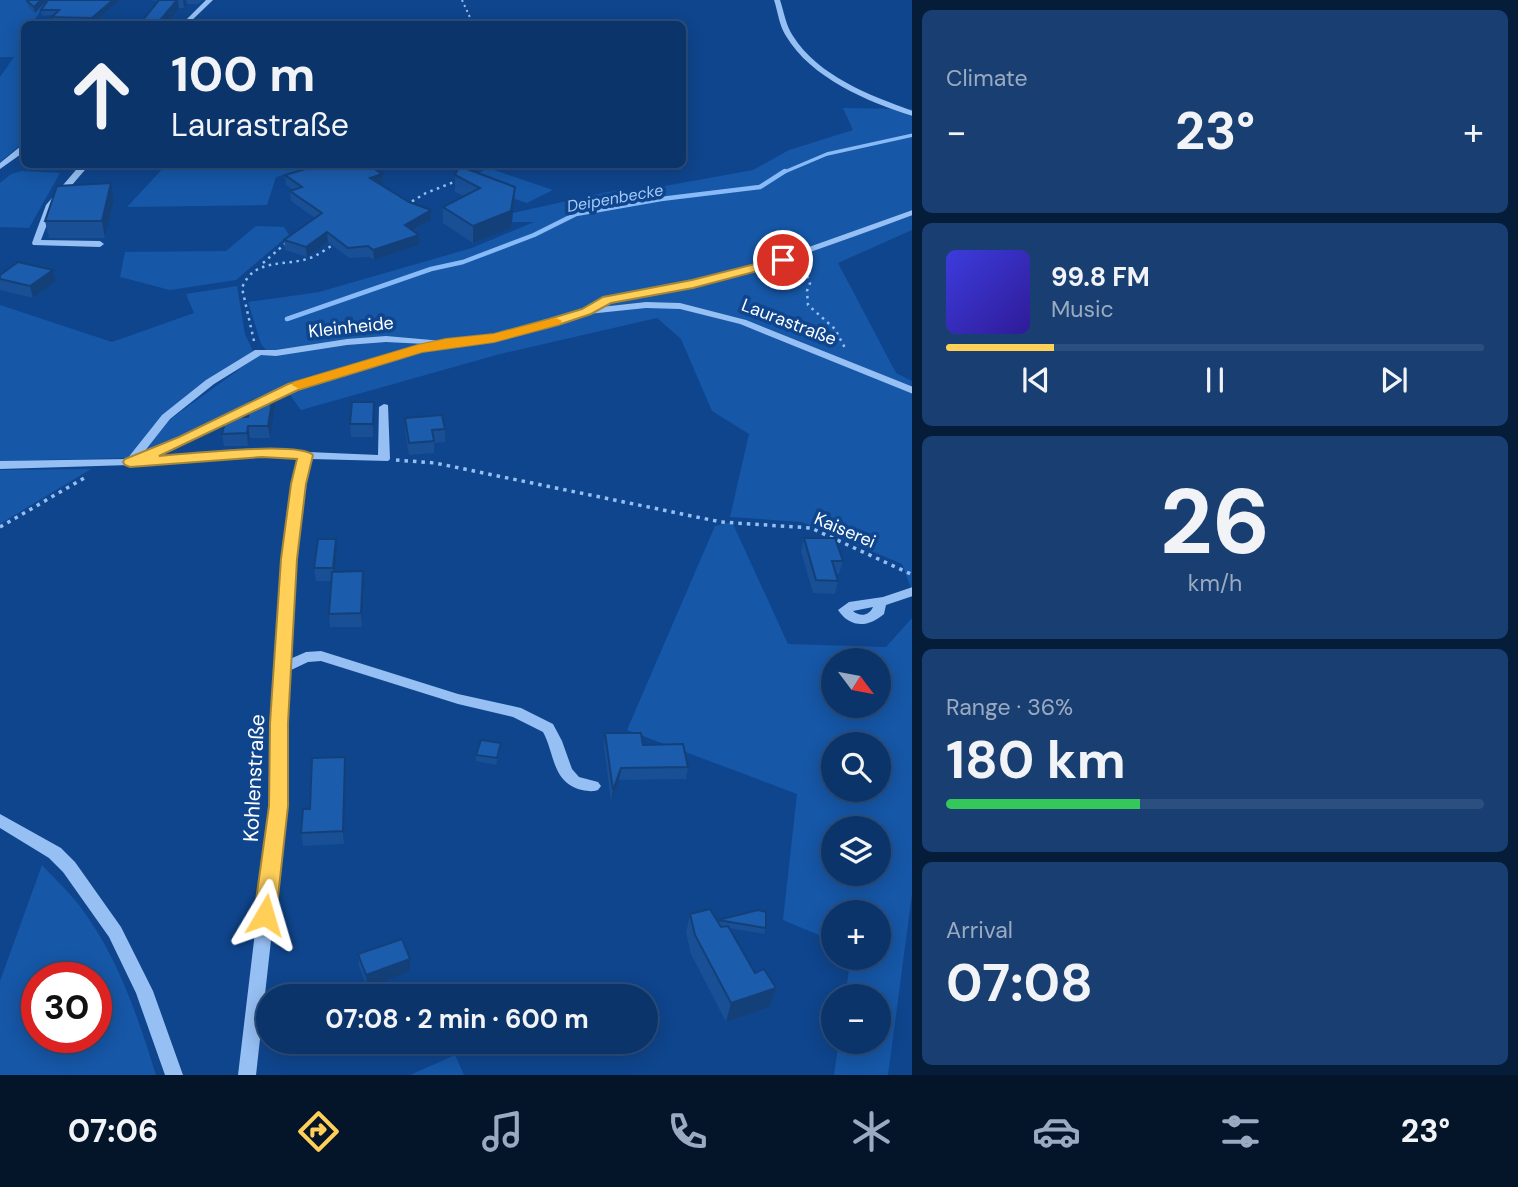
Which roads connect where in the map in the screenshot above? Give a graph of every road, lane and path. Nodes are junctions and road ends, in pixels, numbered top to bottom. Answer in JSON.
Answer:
{"nodes":[{"id":1,"x":210,"y":0,"type":"edge"},
{"id":2,"x":462,"y":0,"type":"edge"},
{"id":3,"x":777,"y":0,"type":"edge"},
{"id":4,"x":187,"y":21,"type":"edge"},
{"id":5,"x":472,"y":21,"type":"edge"},
{"id":6,"x":912,"y":114,"type":"edge"},
{"id":7,"x":21,"y":150,"type":"edge"},
{"id":8,"x":0,"y":167,"type":"edge"},
{"id":9,"x":82,"y":168,"type":"edge"},
{"id":10,"x":468,"y":168,"type":"edge"},
{"id":11,"x":406,"y":205,"type":"edge"},
{"id":12,"x":912,"y":212,"type":"edge"},
{"id":13,"x":294,"y":237,"type":"edge"},
{"id":14,"x":345,"y":237,"type":"edge"},
{"id":15,"x":100,"y":244,"type":"dead end"},
{"id":16,"x":783,"y":260,"type":"junction"},
{"id":17,"x":262,"y":265,"type":"junction"},
{"id":18,"x":587,"y":312,"type":"junction"},
{"id":19,"x":446,"y":343,"type":"junction"},
{"id":20,"x":259,"y":352,"type":"junction"},
{"id":21,"x":841,"y":361,"type":"junction"},
{"id":22,"x":912,"y":391,"type":"edge"},
{"id":23,"x":384,"y":407,"type":"dead end"},
{"id":24,"x":306,"y":455,"type":"junction"},
{"id":25,"x":384,"y":459,"type":"junction"},
{"id":26,"x":130,"y":462,"type":"junction"},
{"id":27,"x":0,"y":465,"type":"edge"},
{"id":28,"x":106,"y":465,"type":"junction"},
{"id":29,"x":0,"y":527,"type":"edge"},
{"id":30,"x":912,"y":575,"type":"edge"},
{"id":31,"x":912,"y":591,"type":"edge"},
{"id":32,"x":880,"y":602,"type":"dead end"},
{"id":33,"x":282,"y":668,"type":"junction"},
{"id":34,"x":593,"y":786,"type":"dead end"},
{"id":35,"x":0,"y":820,"type":"edge"},
{"id":36,"x":174,"y":1075,"type":"edge"},
{"id":37,"x":247,"y":1075,"type":"edge"}],
"edges":[{"from":1,"to":4,"type":"street"},
{"from":2,"to":5,"type":"path"},
{"from":3,"to":6,"type":"street"},
{"from":7,"to":8,"type":"street"},
{"from":9,"to":15,"type":"street"},
{"from":10,"to":11,"type":"path"},
{"from":12,"to":16,"type":"street"},
{"from":13,"to":17,"type":"path"},
{"from":14,"to":17,"type":"path"},
{"from":16,"to":18,"type":"street"},
{"from":16,"to":21,"type":"path"},
{"from":17,"to":20,"type":"path"},
{"from":18,"to":19,"type":"street","name":"Laurastraße"},
{"from":18,"to":21,"type":"street","name":"Laurastraße"},
{"from":19,"to":20,"type":"street","name":"Kleinheide"},
{"from":19,"to":26,"type":"street","name":"Laurastraße"},
{"from":20,"to":26,"type":"street","name":"Kleinheide"},
{"from":21,"to":22,"type":"street","name":"Laurastraße"},
{"from":23,"to":25,"type":"street"},
{"from":24,"to":25,"type":"street","name":"Laurastraße"},
{"from":24,"to":26,"type":"street","name":"Laurastraße"},
{"from":24,"to":33,"type":"street","name":"Kohlenstraße"},
{"from":25,"to":30,"type":"path","name":"Kaiserei"},
{"from":26,"to":28,"type":"street","name":"Laurastraße"},
{"from":27,"to":28,"type":"street","name":"Laurastraße"},
{"from":28,"to":29,"type":"path"},
{"from":31,"to":32,"type":"street"},
{"from":33,"to":34,"type":"street"},
{"from":33,"to":37,"type":"street","name":"Kohlenstraße"},
{"from":35,"to":36,"type":"street"}]}
